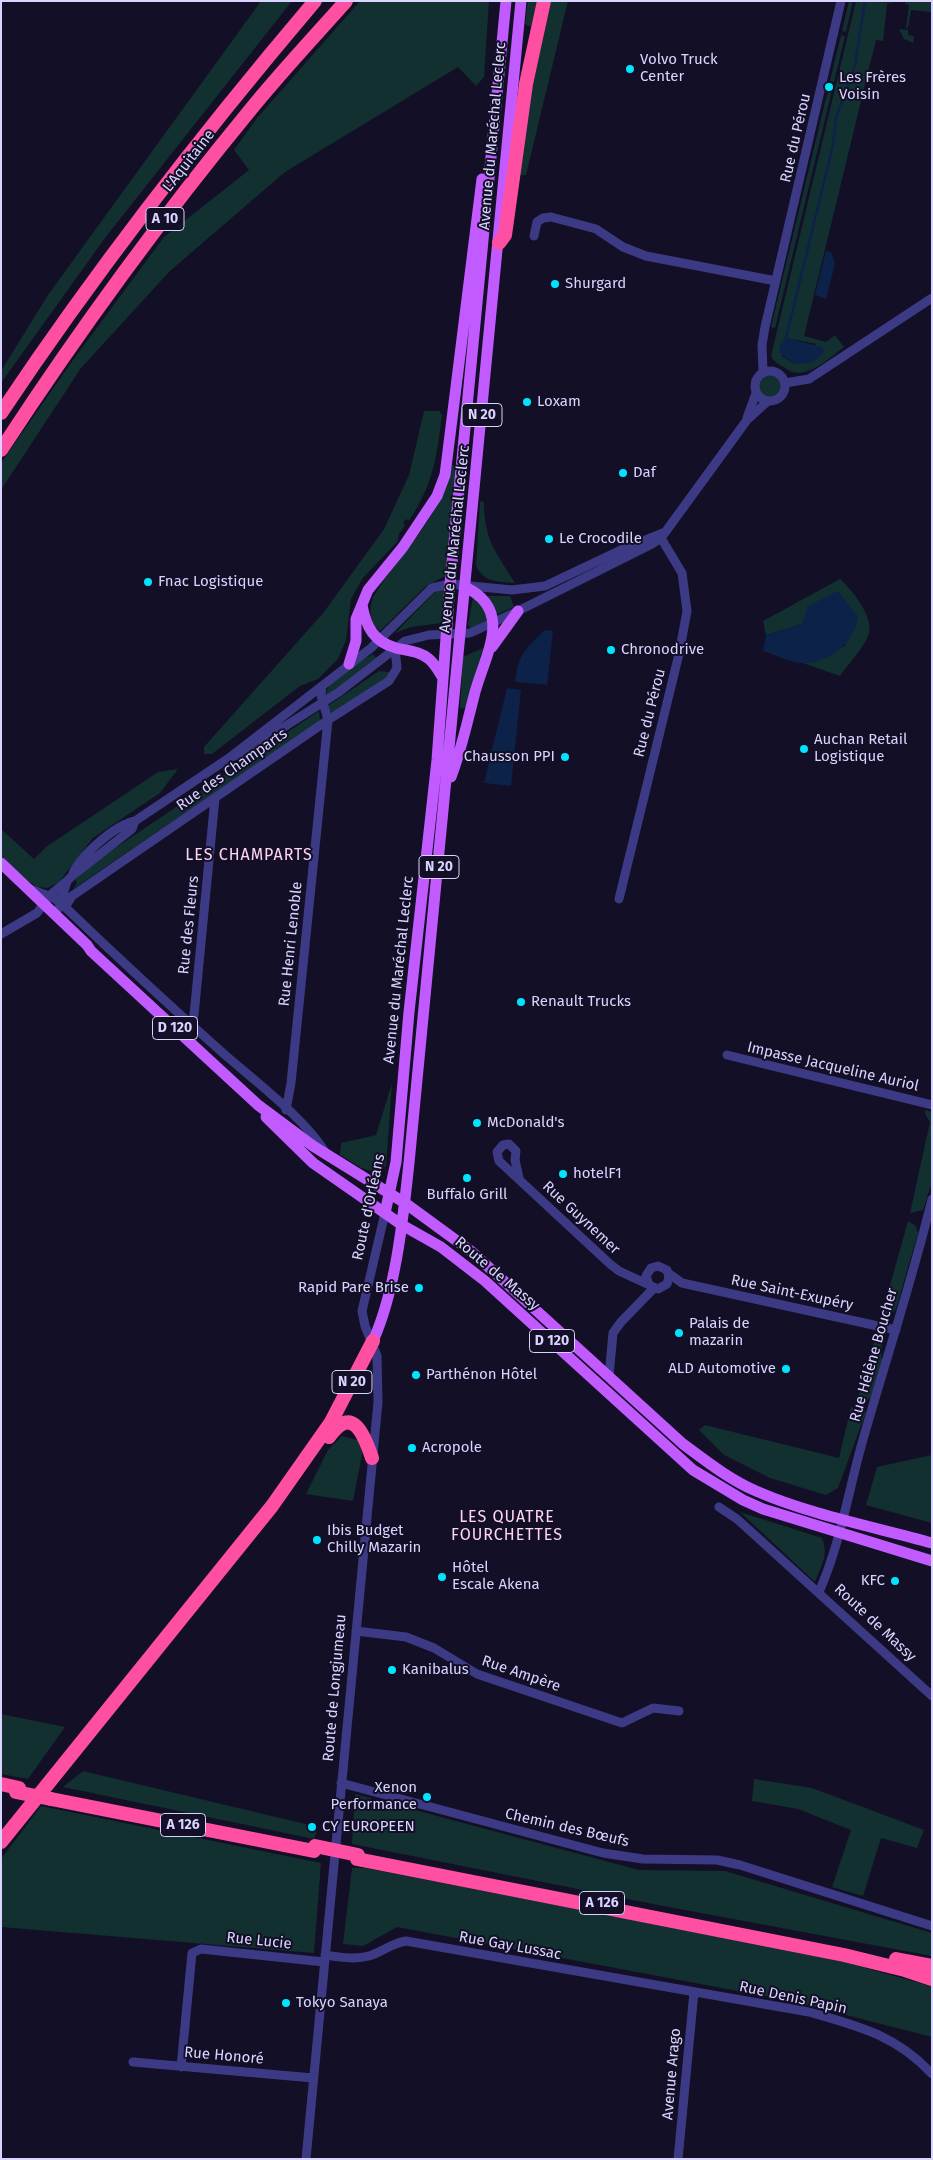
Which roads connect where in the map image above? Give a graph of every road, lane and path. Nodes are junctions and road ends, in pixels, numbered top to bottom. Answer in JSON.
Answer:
{"nodes":[{"id":1,"x":315,"y":1,"type":"edge"},
{"id":2,"x":346,"y":1,"type":"edge"},
{"id":3,"x":506,"y":1,"type":"edge"},
{"id":4,"x":521,"y":1,"type":"edge"},
{"id":5,"x":544,"y":1,"type":"edge"},
{"id":6,"x":841,"y":1,"type":"edge"},
{"id":7,"x":493,"y":124,"type":"junction"},
{"id":8,"x":534,"y":236,"type":"dead end"},
{"id":9,"x":499,"y":243,"type":"junction"},
{"id":10,"x":776,"y":281,"type":"junction"},
{"id":11,"x":932,"y":298,"type":"edge"},
{"id":12,"x":763,"y":372,"type":"junction"},
{"id":13,"x":785,"y":383,"type":"junction"},
{"id":14,"x":756,"y":393,"type":"junction"},
{"id":15,"x":768,"y":401,"type":"junction"},
{"id":16,"x":1,"y":412,"type":"edge"},
{"id":17,"x":747,"y":420,"type":"junction"},
{"id":18,"x":1,"y":450,"type":"edge"},
{"id":19,"x":662,"y":535,"type":"junction"},
{"id":20,"x":450,"y":584,"type":"junction"},
{"id":21,"x":465,"y":587,"type":"junction"},
{"id":22,"x":362,"y":604,"type":"junction"},
{"id":23,"x":518,"y":611,"type":"junction"},
{"id":24,"x":493,"y":623,"type":"junction"},
{"id":25,"x":446,"y":634,"type":"junction"},
{"id":26,"x":461,"y":635,"type":"junction"},
{"id":27,"x":380,"y":640,"type":"junction"},
{"id":28,"x":492,"y":647,"type":"junction"},
{"id":29,"x":396,"y":648,"type":"junction"},
{"id":30,"x":349,"y":664,"type":"junction"},
{"id":31,"x":443,"y":678,"type":"junction"},
{"id":32,"x":322,"y":686,"type":"junction"},
{"id":33,"x":322,"y":703,"type":"junction"},
{"id":34,"x":328,"y":720,"type":"junction"},
{"id":35,"x":229,"y":758,"type":"junction"},
{"id":36,"x":447,"y":788,"type":"junction"},
{"id":37,"x":215,"y":798,"type":"junction"},
{"id":38,"x":1,"y":862,"type":"edge"},
{"id":39,"x":1,"y":871,"type":"edge"},
{"id":40,"x":70,"y":879,"type":"junction"},
{"id":41,"x":618,"y":899,"type":"dead end"},
{"id":42,"x":44,"y":903,"type":"junction"},
{"id":43,"x":62,"y":904,"type":"junction"},
{"id":44,"x":60,"y":919,"type":"junction"},
{"id":45,"x":1,"y":934,"type":"edge"},
{"id":46,"x":91,"y":951,"type":"junction"},
{"id":47,"x":190,"y":1024,"type":"junction"},
{"id":48,"x":727,"y":1055,"type":"dead end"},
{"id":49,"x":403,"y":1076,"type":"joint"},
{"id":50,"x":416,"y":1079,"type":"joint"},
{"id":51,"x":258,"y":1105,"type":"junction"},
{"id":52,"x":932,"y":1105,"type":"edge"},
{"id":53,"x":286,"y":1110,"type":"junction"},
{"id":54,"x":326,"y":1154,"type":"junction"},
{"id":55,"x":515,"y":1160,"type":"junction"},
{"id":56,"x":501,"y":1163,"type":"junction"},
{"id":57,"x":519,"y":1178,"type":"junction"},
{"id":58,"x":389,"y":1194,"type":"junction"},
{"id":59,"x":932,"y":1199,"type":"edge"},
{"id":60,"x":405,"y":1203,"type":"junction"},
{"id":61,"x":385,"y":1213,"type":"junction"},
{"id":62,"x":402,"y":1224,"type":"junction"},
{"id":63,"x":928,"y":1227,"type":"edge"},
{"id":64,"x":648,"y":1270,"type":"junction"},
{"id":65,"x":668,"y":1273,"type":"junction"},
{"id":66,"x":627,"y":1274,"type":"junction"},
{"id":67,"x":682,"y":1283,"type":"junction"},
{"id":68,"x":665,"y":1286,"type":"junction"},
{"id":69,"x":652,"y":1287,"type":"junction"},
{"id":70,"x":896,"y":1330,"type":"junction"},
{"id":71,"x":373,"y":1341,"type":"junction"},
{"id":72,"x":609,"y":1376,"type":"junction"},
{"id":73,"x":317,"y":1444,"type":"junction"},
{"id":74,"x":372,"y":1458,"type":"junction"},
{"id":75,"x":719,"y":1507,"type":"dead end"},
{"id":76,"x":844,"y":1518,"type":"junction"},
{"id":77,"x":839,"y":1534,"type":"junction"},
{"id":78,"x":932,"y":1543,"type":"edge"},
{"id":79,"x":932,"y":1561,"type":"edge"},
{"id":80,"x":820,"y":1592,"type":"junction"},
{"id":81,"x":356,"y":1631,"type":"junction"},
{"id":82,"x":932,"y":1696,"type":"edge"},
{"id":83,"x":679,"y":1711,"type":"dead end"},
{"id":84,"x":341,"y":1783,"type":"junction"},
{"id":85,"x":1,"y":1784,"type":"edge"},
{"id":86,"x":1,"y":1789,"type":"edge"},
{"id":87,"x":18,"y":1790,"type":"junction"},
{"id":88,"x":1,"y":1842,"type":"edge"},
{"id":89,"x":358,"y":1857,"type":"junction"},
{"id":90,"x":932,"y":1926,"type":"edge"},
{"id":91,"x":324,"y":1958,"type":"junction"},
{"id":92,"x":932,"y":1966,"type":"edge"},
{"id":93,"x":932,"y":1979,"type":"edge"},
{"id":94,"x":694,"y":1992,"type":"junction"},
{"id":95,"x":133,"y":2062,"type":"dead end"},
{"id":96,"x":181,"y":2067,"type":"junction"},
{"id":97,"x":932,"y":2074,"type":"edge"},
{"id":98,"x":313,"y":2078,"type":"junction"},
{"id":99,"x":306,"y":2159,"type":"edge"},
{"id":100,"x":678,"y":2159,"type":"edge"}],
"edges":[{"from":1,"to":16,"type":"highway","name":"L'Aquitaine","number":"A 10"},
{"from":2,"to":18,"type":"highway","name":"L'Aquitaine","number":"A 10"},
{"from":3,"to":7,"type":"main road","name":"Avenue du Maréchal Leclerc","number":"N 20"},
{"from":4,"to":9,"type":"main road","name":"Avenue du Maréchal Leclerc","number":"N 20"},
{"from":5,"to":9,"type":"highway"},
{"from":6,"to":10,"type":"street","name":"Rue du Pérou"},
{"from":7,"to":20,"type":"main road","name":"Avenue du Maréchal Leclerc","number":"N 20"},
{"from":7,"to":22,"type":"main road"},
{"from":8,"to":10,"type":"street"},
{"from":9,"to":21,"type":"main road","name":"Avenue du Maréchal Leclerc","number":"N 20"},
{"from":10,"to":12,"type":"street","name":"Rue du Pérou"},
{"from":11,"to":13,"type":"street"},
{"from":12,"to":13,"type":"street"},
{"from":12,"to":14,"type":"street"},
{"from":13,"to":15,"type":"street"},
{"from":14,"to":15,"type":"street"},
{"from":14,"to":17,"type":"street"},
{"from":15,"to":17,"type":"street"},
{"from":17,"to":19,"type":"street"},
{"from":19,"to":21,"type":"street"},
{"from":19,"to":23,"type":"street"},
{"from":19,"to":41,"type":"street","name":"Rue du Pérou"},
{"from":20,"to":21,"type":"street"},
{"from":20,"to":25,"type":"main road","name":"Avenue du Maréchal Leclerc","number":"N 20"},
{"from":20,"to":27,"type":"street","name":"Rue des Champarts"},
{"from":21,"to":24,"type":"main road"},
{"from":21,"to":26,"type":"main road","name":"Avenue du Maréchal Leclerc","number":"N 20"},
{"from":22,"to":27,"type":"main road"},
{"from":22,"to":30,"type":"main road"},
{"from":23,"to":24,"type":"street"},
{"from":23,"to":28,"type":"main road"},
{"from":24,"to":26,"type":"street"},
{"from":24,"to":28,"type":"main road"},
{"from":25,"to":26,"type":"street"},
{"from":25,"to":29,"type":"street","name":"Rue des Champarts"},
{"from":25,"to":31,"type":"main road","name":"Avenue du Maréchal Leclerc","number":"N 20"},
{"from":26,"to":36,"type":"main road","name":"Avenue du Maréchal Leclerc","number":"N 20"},
{"from":27,"to":29,"type":"main road"},
{"from":27,"to":30,"type":"street","name":"Rue des Champarts"},
{"from":28,"to":36,"type":"main road"},
{"from":29,"to":31,"type":"main road"},
{"from":29,"to":33,"type":"street","name":"Rue des Champarts"},
{"from":29,"to":34,"type":"street","name":"Rue des Champarts"},
{"from":30,"to":32,"type":"street","name":"Rue des Champarts"},
{"from":31,"to":49,"type":"main road","name":"Avenue du Maréchal Leclerc","number":"N 20"},
{"from":32,"to":33,"type":"street"},
{"from":32,"to":35,"type":"street","name":"Rue des Champarts"},
{"from":33,"to":34,"type":"street"},
{"from":33,"to":35,"type":"street","name":"Rue des Champarts"},
{"from":34,"to":37,"type":"street","name":"Rue des Champarts"},
{"from":34,"to":53,"type":"street","name":"Rue Henri Lenoble"},
{"from":35,"to":40,"type":"street","name":"Rue des Champarts"},
{"from":36,"to":50,"type":"main road","name":"Avenue du Maréchal Leclerc","number":"N 20"},
{"from":37,"to":43,"type":"street","name":"Rue des Champarts"},
{"from":37,"to":47,"type":"street","name":"Rue des Fleurs"},
{"from":38,"to":42,"type":"main road"},
{"from":39,"to":42,"type":"main road","number":"D 120"},
{"from":40,"to":42,"type":"street","name":"Rue des Champarts"},
{"from":40,"to":43,"type":"street","name":"Rue des Champarts"},
{"from":42,"to":43,"type":"street","name":"Route de Massy"},
{"from":42,"to":44,"type":"main road"},
{"from":42,"to":45,"type":"street","name":"Rue des Champarts"},
{"from":42,"to":46,"type":"main road","number":"D 120"},
{"from":43,"to":44,"type":"street","name":"Rue des Champarts"},
{"from":43,"to":47,"type":"street","name":"Route de Massy"},
{"from":44,"to":46,"type":"main road"},
{"from":46,"to":51,"type":"main road","number":"D 120"},
{"from":47,"to":53,"type":"street","name":"Route de Massy"},
{"from":48,"to":52,"type":"street","name":"Impasse Jacqueline Auriol"},
{"from":49,"to":58,"type":"main road","name":"Route d'Orléans","number":"N 20"},
{"from":50,"to":60,"type":"main road","name":"Route d'Orléans","number":"N 20"},
{"from":51,"to":54,"type":"main road","name":"Route de Massy","number":"D 120"},
{"from":51,"to":61,"type":"main road","name":"Route de Massy","number":"D 120"},
{"from":53,"to":54,"type":"street","name":"Route de Massy"},
{"from":54,"to":58,"type":"main road","name":"Route de Massy","number":"D 120"},
{"from":55,"to":56,"type":"street"},
{"from":55,"to":56,"type":"street"},
{"from":55,"to":57,"type":"street"},
{"from":56,"to":57,"type":"street","name":"Rue Guynemer"},
{"from":57,"to":66,"type":"street","name":"Rue Guynemer"},
{"from":58,"to":60,"type":"main road","name":"Route de Massy","number":"D 120"},
{"from":58,"to":61,"type":"main road","name":"Route d'Orléans","number":"N 20"},
{"from":59,"to":63,"type":"street","name":"Rue Hélène Boucher"},
{"from":60,"to":62,"type":"main road","name":"Route d'Orléans","number":"N 20"},
{"from":60,"to":72,"type":"main road","name":"Route de Massy","number":"D 120"},
{"from":61,"to":62,"type":"main road","name":"Route de Massy","number":"D 120"},
{"from":61,"to":71,"type":"street","name":"Route d'Orléans","number":"N 20"},
{"from":62,"to":71,"type":"main road","number":"N 20"},
{"from":62,"to":77,"type":"main road","name":"Route de Massy","number":"D 120"},
{"from":63,"to":70,"type":"street","name":"Rue Hélène Boucher"},
{"from":64,"to":65,"type":"street"},
{"from":64,"to":66,"type":"street"},
{"from":64,"to":69,"type":"street"},
{"from":65,"to":67,"type":"street","name":"Rue Saint-Exupéry"},
{"from":65,"to":68,"type":"street"},
{"from":66,"to":69,"type":"street","name":"Rue Guynemer"},
{"from":67,"to":68,"type":"street","name":"Rue Saint-Exupéry"},
{"from":67,"to":70,"type":"street","name":"Rue Saint-Exupéry"},
{"from":68,"to":69,"type":"street"},
{"from":69,"to":72,"type":"street"},
{"from":70,"to":76,"type":"street","name":"Rue Hélène Boucher"},
{"from":71,"to":73,"type":"highway","number":"N 20"},
{"from":71,"to":74,"type":"street","name":"Route de Longjumeau"},
{"from":72,"to":76,"type":"main road","name":"Route de Massy","number":"D 120"},
{"from":73,"to":74,"type":"highway"},
{"from":73,"to":88,"type":"highway"},
{"from":74,"to":81,"type":"street","name":"Route de Longjumeau"},
{"from":75,"to":80,"type":"street","name":"Route de Massy"},
{"from":76,"to":77,"type":"street","name":"Route de Massy"},
{"from":76,"to":78,"type":"main road","name":"Route de Massy","number":"D 120"},
{"from":77,"to":79,"type":"main road","name":"Route de Massy","number":"D 120"},
{"from":77,"to":80,"type":"street","name":"Route de Massy"},
{"from":80,"to":82,"type":"street","name":"Route de Massy"},
{"from":81,"to":83,"type":"street","name":"Rue Ampère"},
{"from":81,"to":84,"type":"street","name":"Route de Longjumeau"},
{"from":84,"to":90,"type":"street","name":"Chemin des Bœufs"},
{"from":84,"to":91,"type":"street","name":"Route de Longjumeau"},
{"from":85,"to":87,"type":"highway","number":"A 126"},
{"from":86,"to":87,"type":"highway","number":"A 126"},
{"from":87,"to":89,"type":"highway","number":"A 126","bridge":true},
{"from":89,"to":92,"type":"highway","number":"A 126"},
{"from":89,"to":93,"type":"highway","number":"A 126"},
{"from":91,"to":94,"type":"street","name":"Rue Gay Lussac"},
{"from":91,"to":96,"type":"street","name":"Rue Lucie"},
{"from":91,"to":98,"type":"street","name":"Route de Longjumeau"},
{"from":94,"to":97,"type":"street","name":"Rue Denis Papin"},
{"from":94,"to":100,"type":"street","name":"Avenue Arago"},
{"from":95,"to":96,"type":"street","name":"Rue Honoré"},
{"from":96,"to":98,"type":"street","name":"Rue Honoré"},
{"from":98,"to":99,"type":"street","name":"Route de Longjumeau"}]}
